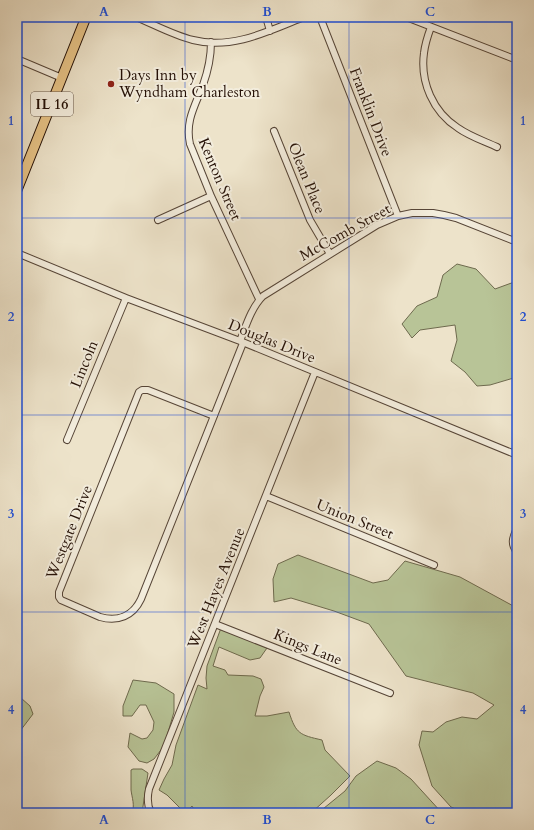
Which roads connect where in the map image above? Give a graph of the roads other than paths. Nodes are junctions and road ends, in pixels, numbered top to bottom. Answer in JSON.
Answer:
{"nodes":[{"id":1,"x":86,"y":17,"type":"edge"},
{"id":2,"x":136,"y":17,"type":"edge"},
{"id":3,"x":266,"y":17,"type":"edge"},
{"id":4,"x":304,"y":17,"type":"edge"},
{"id":5,"x":320,"y":17,"type":"edge"},
{"id":6,"x":406,"y":17,"type":"edge"},
{"id":7,"x":431,"y":27,"type":"junction"},
{"id":8,"x":270,"y":31,"type":"junction"},
{"id":9,"x":210,"y":42,"type":"junction"},
{"id":10,"x":17,"y":59,"type":"edge"},
{"id":11,"x":517,"y":60,"type":"edge"},
{"id":12,"x":62,"y":78,"type":"junction"},
{"id":13,"x":274,"y":131,"type":"dead end"},
{"id":14,"x":497,"y":146,"type":"dead end"},
{"id":15,"x":17,"y":190,"type":"edge"},
{"id":16,"x":211,"y":196,"type":"junction"},
{"id":17,"x":398,"y":216,"type":"junction"},
{"id":18,"x":158,"y":220,"type":"dead end"},
{"id":19,"x":517,"y":242,"type":"edge"},
{"id":20,"x":17,"y":253,"type":"edge"},
{"id":21,"x":330,"y":254,"type":"junction"},
{"id":22,"x":126,"y":298,"type":"junction"},
{"id":23,"x":259,"y":299,"type":"junction"},
{"id":24,"x":241,"y":342,"type":"junction"},
{"id":25,"x":315,"y":372,"type":"junction"},
{"id":26,"x":214,"y":416,"type":"junction"},
{"id":27,"x":67,"y":440,"type":"dead end"},
{"id":28,"x":517,"y":455,"type":"edge"},
{"id":29,"x":266,"y":496,"type":"junction"},
{"id":30,"x":517,"y":528,"type":"edge"},
{"id":31,"x":517,"y":552,"type":"edge"},
{"id":32,"x":434,"y":566,"type":"dead end"},
{"id":33,"x":215,"y":624,"type":"junction"},
{"id":34,"x":390,"y":693,"type":"dead end"},
{"id":35,"x":151,"y":813,"type":"edge"}],
"edges":[{"from":1,"to":12,"type":"main road","number":"IL 16"},
{"from":2,"to":9,"type":"street"},
{"from":3,"to":8,"type":"street"},
{"from":4,"to":8,"type":"street"},
{"from":5,"to":17,"type":"street","name":"Franklin Drive"},
{"from":6,"to":7,"type":"street"},
{"from":7,"to":11,"type":"street"},
{"from":7,"to":14,"type":"street"},
{"from":8,"to":9,"type":"street"},
{"from":9,"to":16,"type":"street","name":"Kenton Street"},
{"from":10,"to":12,"type":"street"},
{"from":12,"to":15,"type":"main road","number":"IL 16"},
{"from":13,"to":21,"type":"street","name":"Olean Place"},
{"from":16,"to":18,"type":"street"},
{"from":16,"to":23,"type":"street","name":"Kenton Street"},
{"from":17,"to":19,"type":"street","name":"McComb Street"},
{"from":17,"to":21,"type":"street","name":"McComb Street"},
{"from":20,"to":22,"type":"street","name":"Douglas Drive"},
{"from":21,"to":23,"type":"street","name":"McComb Street"},
{"from":22,"to":24,"type":"street","name":"Douglas Drive"},
{"from":22,"to":27,"type":"street","name":"Lincoln"},
{"from":23,"to":24,"type":"street","name":"McComb Street"},
{"from":24,"to":25,"type":"street","name":"Douglas Drive"},
{"from":24,"to":26,"type":"street","name":"Westgate Drive"},
{"from":25,"to":28,"type":"street","name":"Douglas Drive"},
{"from":25,"to":29,"type":"street","name":"West Hayes Avenue"},
{"from":26,"to":26,"type":"street","name":"Westgate Drive"},
{"from":29,"to":32,"type":"street","name":"Union Street"},
{"from":29,"to":33,"type":"street","name":"West Hayes Avenue"},
{"from":30,"to":31,"type":"street"},
{"from":33,"to":34,"type":"street","name":"Kings Lane"},
{"from":33,"to":35,"type":"street","name":"West Hayes Avenue"}]}
